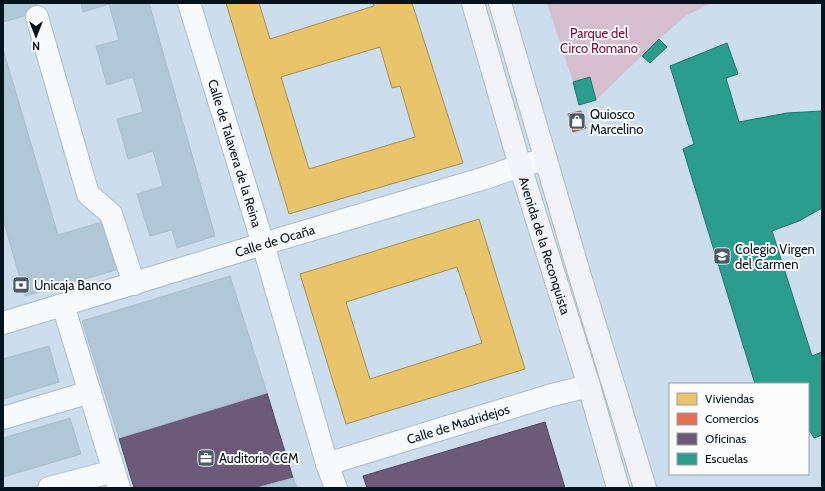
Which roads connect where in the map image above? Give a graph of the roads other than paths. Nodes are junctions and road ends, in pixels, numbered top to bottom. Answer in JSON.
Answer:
{"nodes":[{"id":1,"x":189,"y":3,"type":"edge"},
{"id":2,"x":472,"y":3,"type":"edge"},
{"id":3,"x":500,"y":3,"type":"edge"},
{"id":4,"x":37,"y":17,"type":"dead end"},
{"id":5,"x":546,"y":159,"type":"junction"},
{"id":6,"x":520,"y":166,"type":"junction"},
{"id":7,"x":263,"y":244,"type":"junction"},
{"id":8,"x":134,"y":284,"type":"junction"},
{"id":9,"x":63,"y":305,"type":"junction"},
{"id":10,"x":3,"y":322,"type":"edge"},
{"id":11,"x":589,"y":386,"type":"junction"},
{"id":12,"x":90,"y":392,"type":"junction"},
{"id":13,"x":3,"y":418,"type":"edge"},
{"id":14,"x":328,"y":464,"type":"junction"},
{"id":15,"x":116,"y":479,"type":"edge"},
{"id":16,"x":49,"y":488,"type":"edge"},
{"id":17,"x":336,"y":488,"type":"edge"},
{"id":18,"x":618,"y":488,"type":"edge"},
{"id":19,"x":645,"y":488,"type":"edge"}],
"edges":[{"from":1,"to":7,"type":"street","name":"Calle de Talavera de la Reina"},
{"from":2,"to":6,"type":"main road","name":"Avenida de la Reconquista"},
{"from":3,"to":5,"type":"main road","name":"Avenida de la Reconquista"},
{"from":4,"to":8,"type":"street"},
{"from":5,"to":6,"type":"street","name":"Calle de Ocaña"},
{"from":5,"to":19,"type":"main road","name":"Avenida de la Reconquista"},
{"from":6,"to":7,"type":"street","name":"Calle de Ocaña"},
{"from":6,"to":11,"type":"main road","name":"Avenida de la Reconquista"},
{"from":7,"to":8,"type":"street","name":"Calle de Ocaña"},
{"from":7,"to":14,"type":"street","name":"Calle de Talavera de la Reina"},
{"from":8,"to":9,"type":"street","name":"Calle de Ocaña"},
{"from":9,"to":10,"type":"street","name":"Calle de Ocaña"},
{"from":9,"to":12,"type":"street"},
{"from":11,"to":14,"type":"street","name":"Calle de Madridejos"},
{"from":11,"to":18,"type":"main road","name":"Avenida de la Reconquista"},
{"from":12,"to":13,"type":"street"},
{"from":12,"to":15,"type":"street"},
{"from":14,"to":17,"type":"street","name":"Calle de Talavera de la Reina"},
{"from":15,"to":16,"type":"street"}]}
